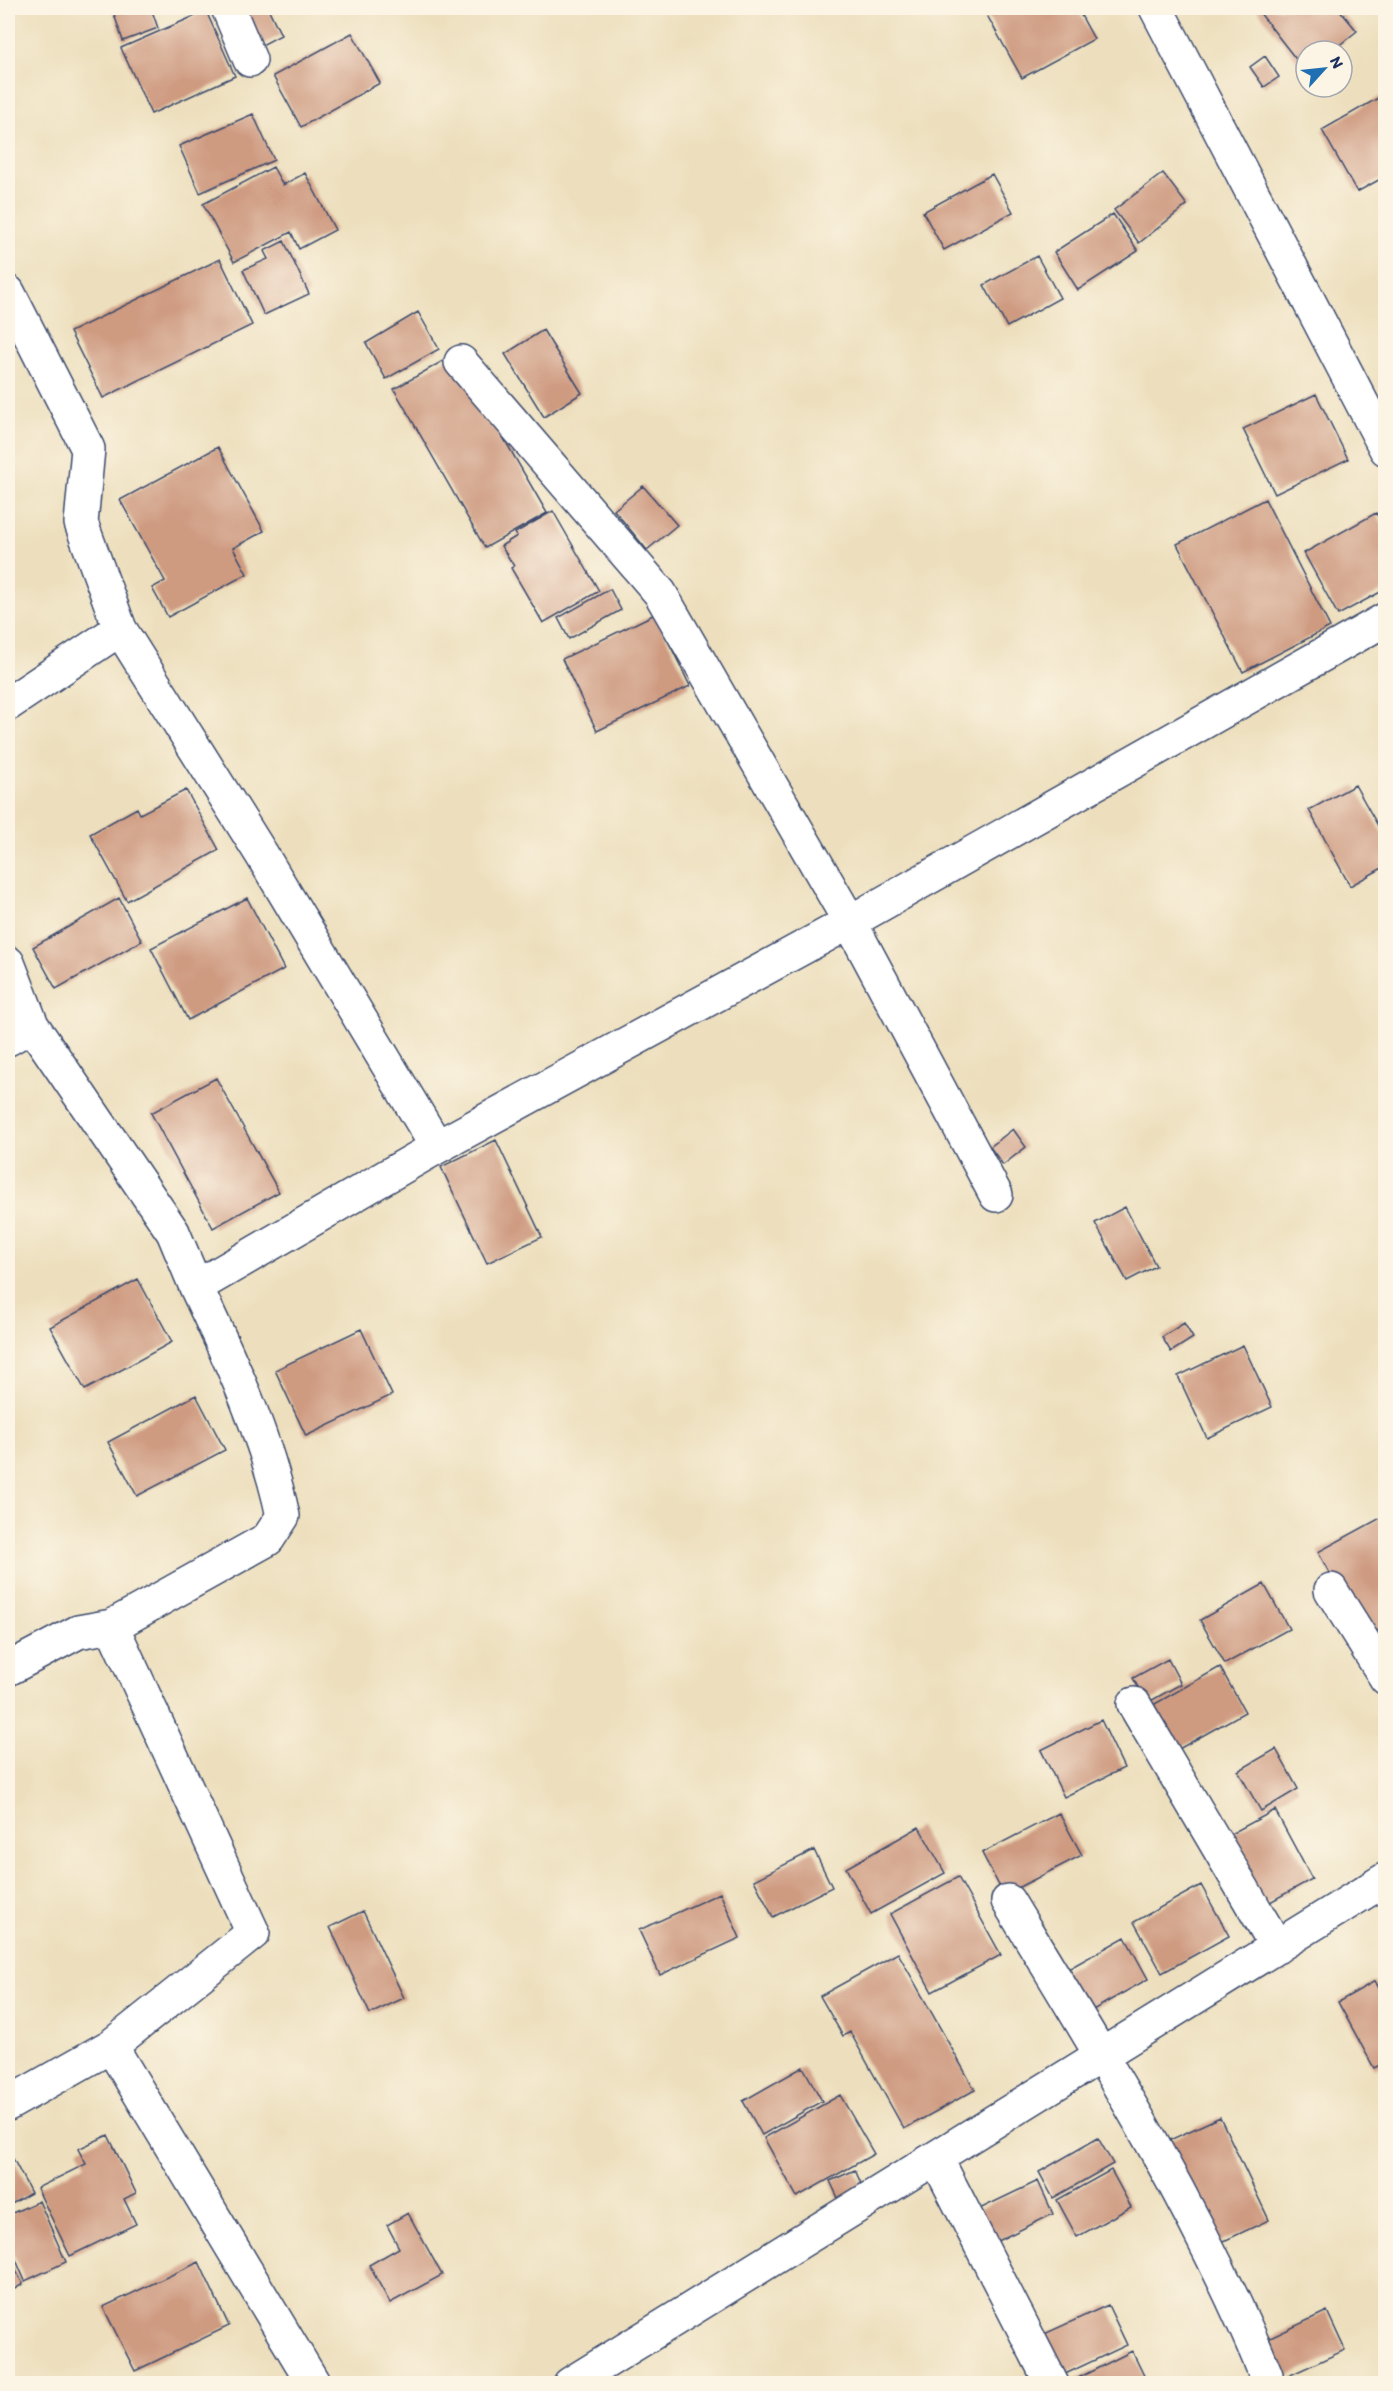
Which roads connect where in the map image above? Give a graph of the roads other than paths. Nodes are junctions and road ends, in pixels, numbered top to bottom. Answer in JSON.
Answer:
{"nodes":[{"id":1,"x":228,"y":8,"type":"edge"},
{"id":2,"x":1156,"y":8,"type":"edge"},
{"id":3,"x":250,"y":60,"type":"dead end"},
{"id":4,"x":8,"y":292,"type":"edge"},
{"id":5,"x":461,"y":362,"type":"dead end"},
{"id":6,"x":1386,"y":449,"type":"edge"},
{"id":7,"x":1386,"y":619,"type":"edge"},
{"id":8,"x":120,"y":629,"type":"junction"},
{"id":9,"x":8,"y":704,"type":"edge"},
{"id":10,"x":850,"y":922,"type":"junction"},
{"id":11,"x":8,"y":963,"type":"edge"},
{"id":12,"x":20,"y":1032,"type":"edge"},
{"id":13,"x":437,"y":1147,"type":"junction"},
{"id":14,"x":996,"y":1195,"type":"dead end"},
{"id":15,"x":196,"y":1287,"type":"junction"},
{"id":16,"x":1331,"y":1590,"type":"dead end"},
{"id":17,"x":112,"y":1626,"type":"junction"},
{"id":18,"x":8,"y":1669,"type":"edge"},
{"id":19,"x":1386,"y":1678,"type":"edge"},
{"id":20,"x":1134,"y":1704,"type":"dead end"},
{"id":21,"x":1386,"y":1879,"type":"edge"},
{"id":22,"x":1008,"y":1901,"type":"dead end"},
{"id":23,"x":1277,"y":1947,"type":"junction"},
{"id":24,"x":111,"y":2046,"type":"junction"},
{"id":25,"x":1102,"y":2056,"type":"junction"},
{"id":26,"x":8,"y":2104,"type":"edge"},
{"id":27,"x":936,"y":2158,"type":"junction"},
{"id":28,"x":314,"y":2384,"type":"edge"},
{"id":29,"x":570,"y":2384,"type":"edge"},
{"id":30,"x":1052,"y":2384,"type":"edge"},
{"id":31,"x":1266,"y":2384,"type":"edge"}],
"edges":[{"from":1,"to":3,"type":"street"},
{"from":2,"to":6,"type":"street"},
{"from":4,"to":8,"type":"street"},
{"from":5,"to":10,"type":"street"},
{"from":7,"to":10,"type":"street"},
{"from":8,"to":9,"type":"street"},
{"from":8,"to":13,"type":"street"},
{"from":10,"to":13,"type":"street"},
{"from":10,"to":14,"type":"street"},
{"from":11,"to":12,"type":"street"},
{"from":12,"to":15,"type":"street"},
{"from":13,"to":15,"type":"street"},
{"from":15,"to":17,"type":"street"},
{"from":16,"to":19,"type":"street"},
{"from":17,"to":18,"type":"street"},
{"from":17,"to":24,"type":"street"},
{"from":20,"to":23,"type":"street"},
{"from":21,"to":23,"type":"street"},
{"from":22,"to":25,"type":"street"},
{"from":23,"to":25,"type":"street"},
{"from":24,"to":26,"type":"street"},
{"from":24,"to":28,"type":"street"},
{"from":25,"to":27,"type":"street"},
{"from":25,"to":31,"type":"street"},
{"from":27,"to":29,"type":"street"},
{"from":27,"to":30,"type":"street"}]}
